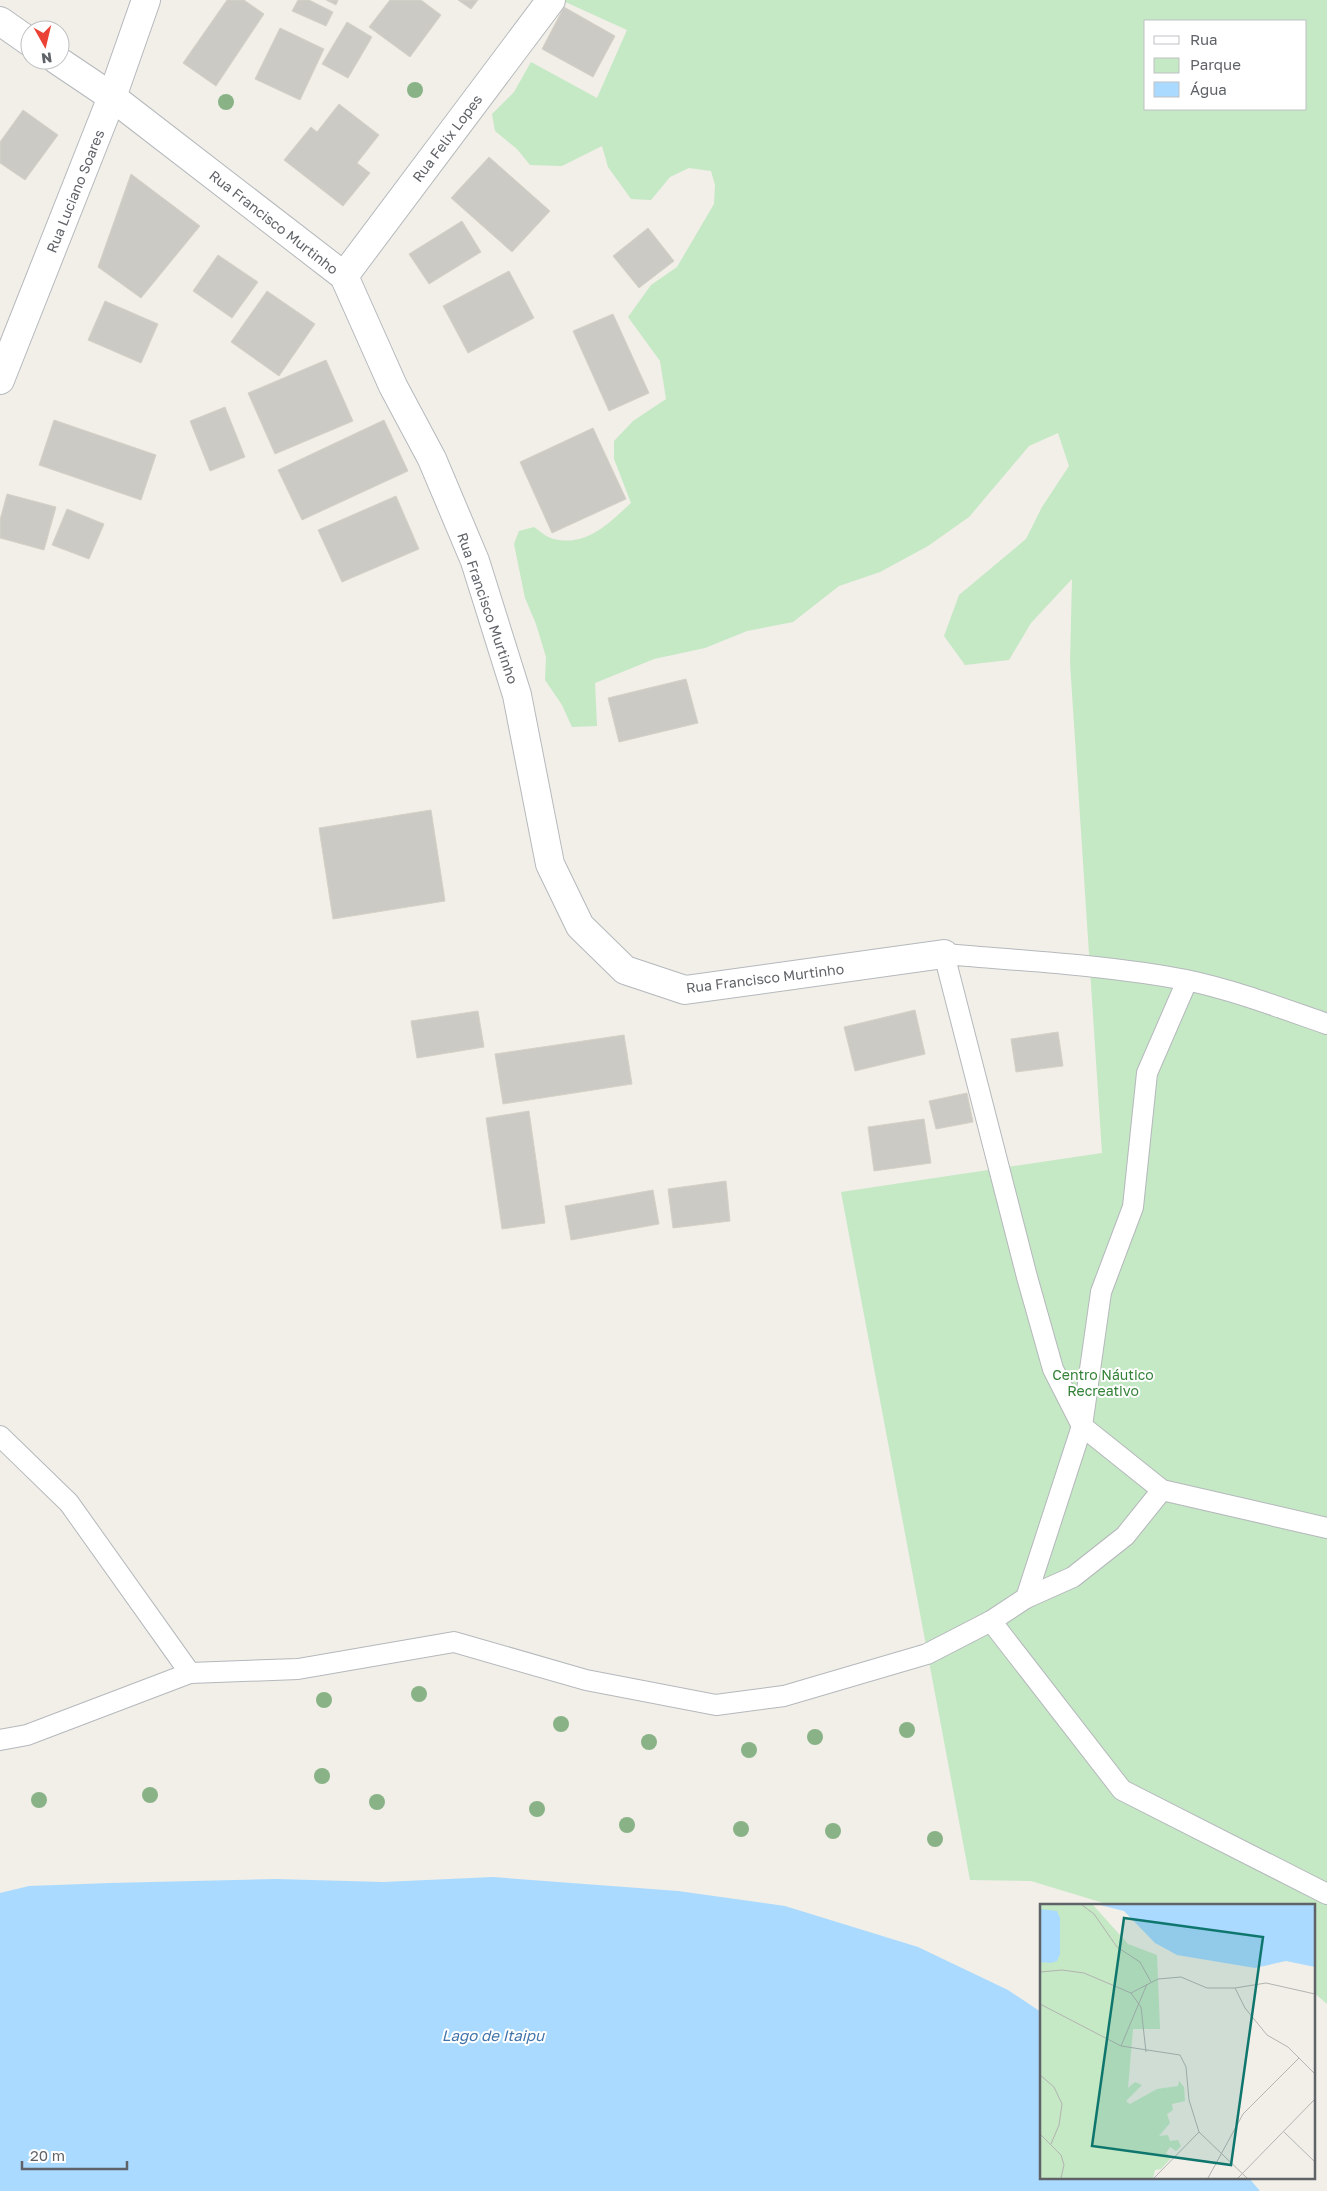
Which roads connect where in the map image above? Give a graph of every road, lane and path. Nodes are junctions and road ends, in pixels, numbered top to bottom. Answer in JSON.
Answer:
{"nodes":[{"id":1,"x":146,"y":0,"type":"edge"},
{"id":2,"x":551,"y":0,"type":"edge"},
{"id":3,"x":0,"y":21,"type":"edge"},
{"id":4,"x":20,"y":35,"type":"edge"},
{"id":5,"x":70,"y":69,"type":"edge"},
{"id":6,"x":112,"y":97,"type":"junction"},
{"id":7,"x":344,"y":276,"type":"junction"},
{"id":8,"x":0,"y":380,"type":"edge"},
{"id":9,"x":944,"y":954,"type":"junction"},
{"id":10,"x":1187,"y":981,"type":"junction"},
{"id":11,"x":1327,"y":1024,"type":"edge"},
{"id":12,"x":1082,"y":1426,"type":"junction"},
{"id":13,"x":0,"y":1436,"type":"edge"},
{"id":14,"x":1162,"y":1490,"type":"junction"},
{"id":15,"x":1327,"y":1528,"type":"edge"},
{"id":16,"x":1026,"y":1598,"type":"junction"},
{"id":17,"x":991,"y":1621,"type":"junction"},
{"id":18,"x":190,"y":1673,"type":"junction"},
{"id":19,"x":0,"y":1740,"type":"edge"},
{"id":20,"x":1327,"y":1894,"type":"edge"}],
"edges":[{"from":1,"to":6,"type":"street","name":"Rua Luciano Soares"},
{"from":2,"to":7,"type":"street","name":"Rua Felix Lopes"},
{"from":3,"to":4,"type":"street"},
{"from":5,"to":6,"type":"street","name":"Rua Francisco Murtinho"},
{"from":6,"to":7,"type":"street","name":"Rua Francisco Murtinho"},
{"from":6,"to":8,"type":"street","name":"Rua Luciano Soares"},
{"from":7,"to":9,"type":"street","name":"Rua Francisco Murtinho"},
{"from":9,"to":10,"type":"lane"},
{"from":9,"to":12,"type":"lane"},
{"from":10,"to":11,"type":"lane"},
{"from":10,"to":12,"type":"lane"},
{"from":12,"to":14,"type":"lane"},
{"from":12,"to":16,"type":"lane"},
{"from":13,"to":18,"type":"lane"},
{"from":14,"to":15,"type":"lane"},
{"from":14,"to":16,"type":"lane"},
{"from":16,"to":17,"type":"lane"},
{"from":17,"to":18,"type":"lane"},
{"from":17,"to":20,"type":"lane"},
{"from":18,"to":19,"type":"lane"}]}
